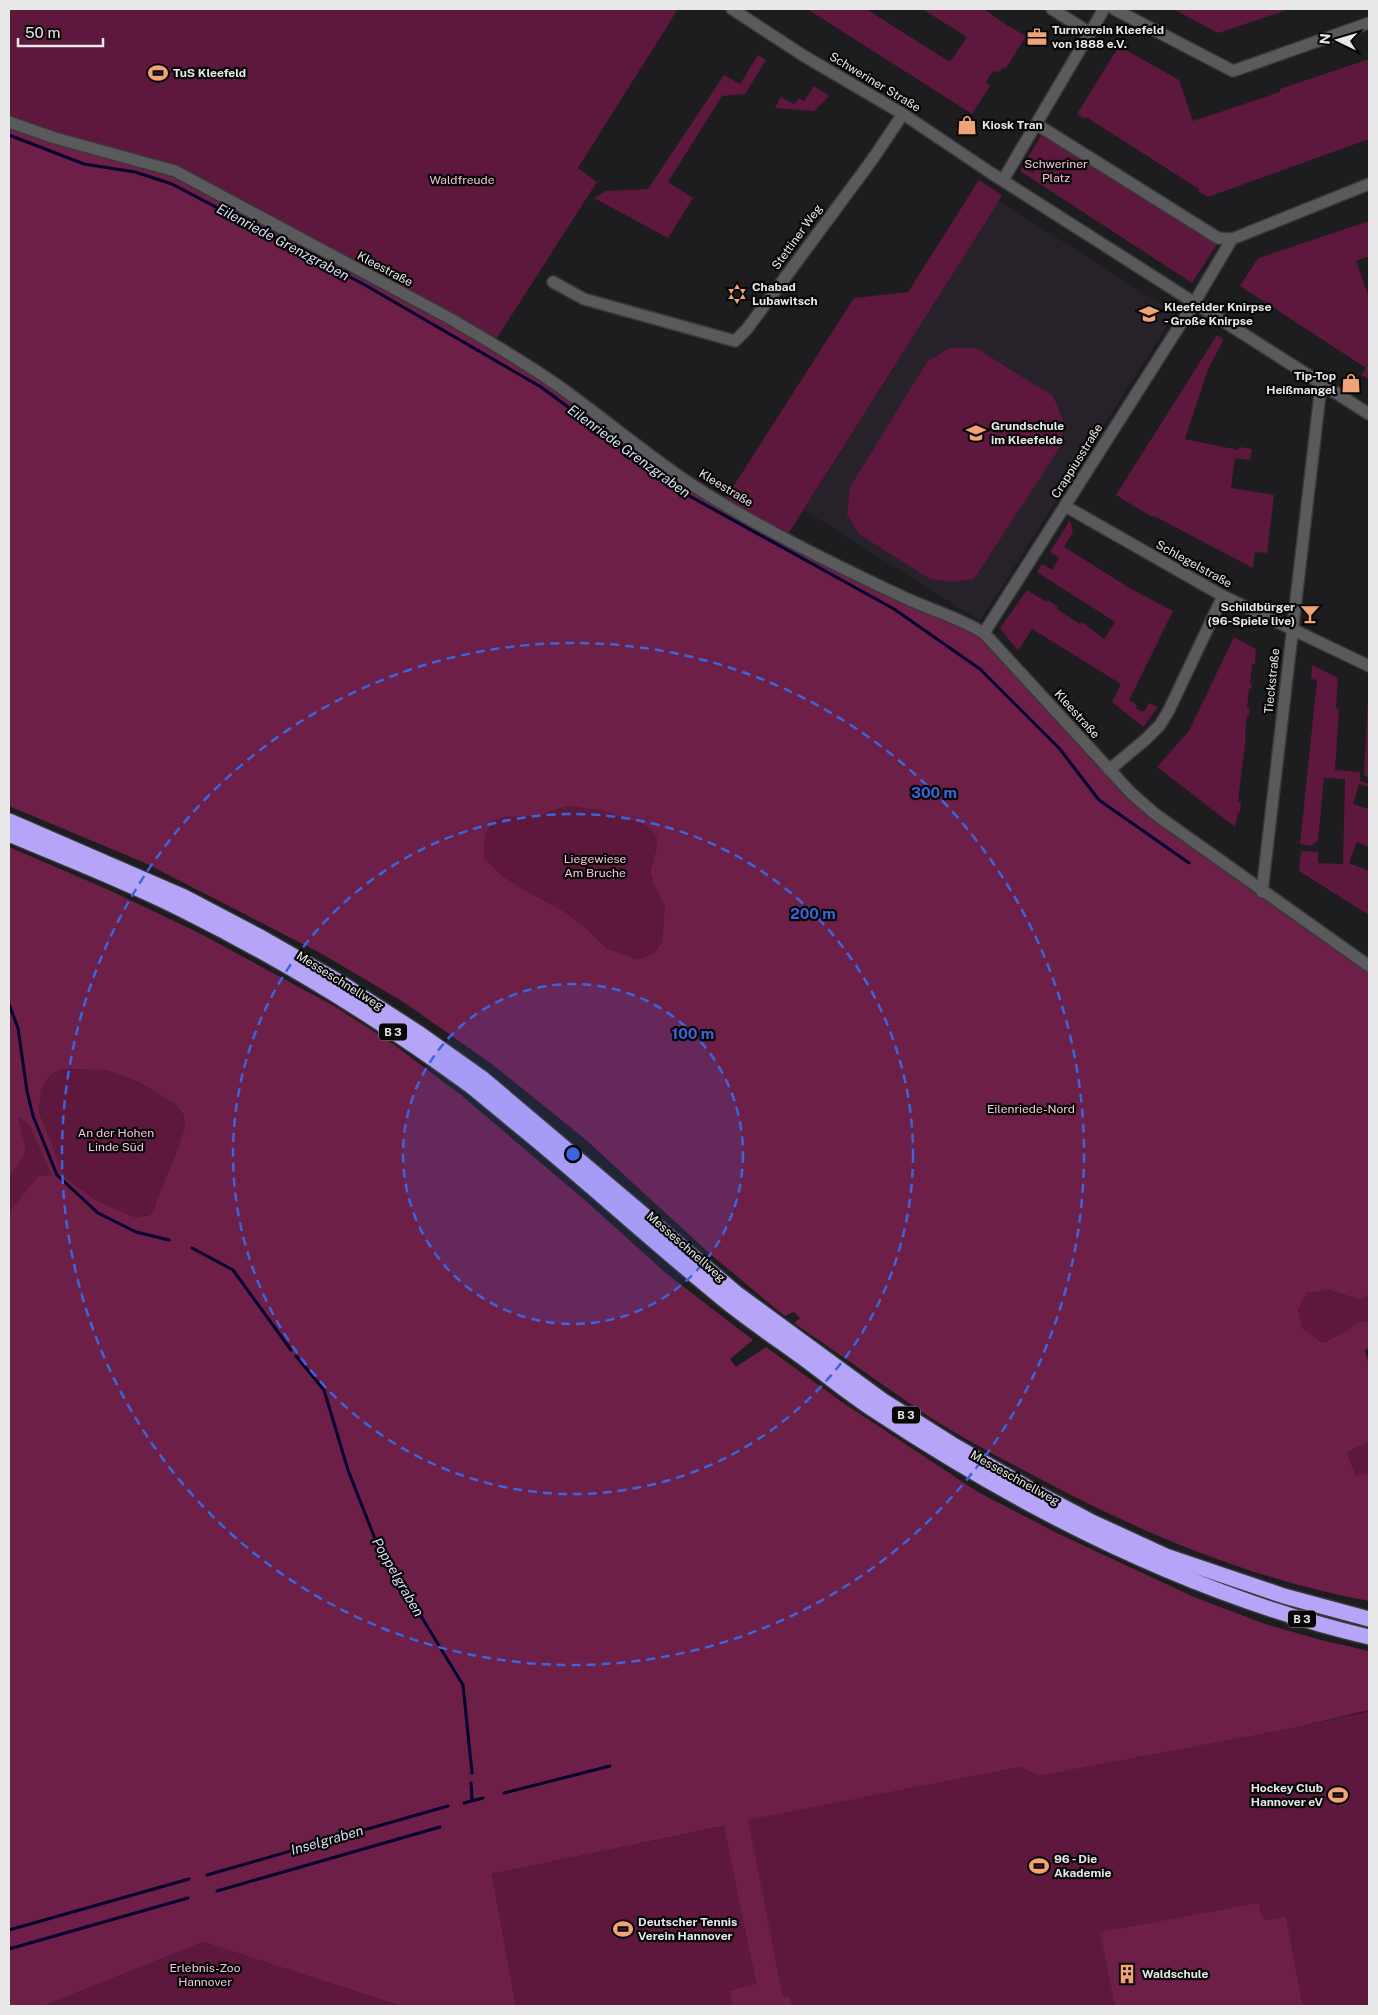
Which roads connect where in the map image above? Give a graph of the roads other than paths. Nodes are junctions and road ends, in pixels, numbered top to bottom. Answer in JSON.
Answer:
{"nodes":[{"id":1,"x":732,"y":9,"type":"edge"},
{"id":2,"x":1052,"y":9,"type":"edge"},
{"id":3,"x":1104,"y":9,"type":"edge"},
{"id":4,"x":1114,"y":9,"type":"edge"},
{"id":5,"x":1369,"y":23,"type":"edge"},
{"id":6,"x":1090,"y":32,"type":"junction"},
{"id":7,"x":903,"y":114,"type":"junction"},
{"id":8,"x":9,"y":122,"type":"edge"},
{"id":9,"x":1036,"y":124,"type":"junction"},
{"id":10,"x":1003,"y":180,"type":"junction"},
{"id":11,"x":1369,"y":184,"type":"edge"},
{"id":12,"x":1232,"y":239,"type":"junction"},
{"id":13,"x":553,"y":282,"type":"dead end"},
{"id":14,"x":1194,"y":303,"type":"junction"},
{"id":15,"x":1325,"y":386,"type":"junction"},
{"id":16,"x":1369,"y":414,"type":"edge"},
{"id":17,"x":1065,"y":506,"type":"junction"},
{"id":18,"x":1224,"y":596,"type":"junction"},
{"id":19,"x":1291,"y":628,"type":"junction"},
{"id":20,"x":984,"y":633,"type":"junction"},
{"id":21,"x":1369,"y":666,"type":"edge"},
{"id":22,"x":1109,"y":770,"type":"junction"},
{"id":23,"x":9,"y":820,"type":"edge"},
{"id":24,"x":9,"y":834,"type":"edge"},
{"id":25,"x":1262,"y":892,"type":"junction"},
{"id":26,"x":1369,"y":966,"type":"edge"},
{"id":27,"x":1369,"y":1619,"type":"edge"},
{"id":28,"x":1369,"y":1636,"type":"edge"}],
"edges":[{"from":1,"to":7,"type":"street","name":"Schweriner Straße"},
{"from":2,"to":6,"type":"street"},
{"from":3,"to":6,"type":"street"},
{"from":4,"to":5,"type":"street"},
{"from":6,"to":9,"type":"street"},
{"from":7,"to":10,"type":"street","name":"Schweriner Straße"},
{"from":7,"to":13,"type":"street","name":"Stettiner Weg"},
{"from":8,"to":20,"type":"street","name":"Kleestraße"},
{"from":9,"to":10,"type":"street"},
{"from":9,"to":12,"type":"street"},
{"from":10,"to":14,"type":"street"},
{"from":11,"to":12,"type":"street"},
{"from":12,"to":14,"type":"street","name":"Crappiusstraße"},
{"from":14,"to":15,"type":"street"},
{"from":14,"to":17,"type":"street","name":"Crappiusstraße"},
{"from":15,"to":16,"type":"street"},
{"from":15,"to":19,"type":"street","name":"Tieckstraße"},
{"from":17,"to":18,"type":"street","name":"Schlegelstraße"},
{"from":17,"to":20,"type":"street","name":"Crappiusstraße"},
{"from":18,"to":19,"type":"street","name":"Schlegelstraße"},
{"from":18,"to":22,"type":"street"},
{"from":19,"to":21,"type":"street","name":"Schlegelstraße"},
{"from":19,"to":25,"type":"street","name":"Tieckstraße"},
{"from":20,"to":22,"type":"street","name":"Kleestraße"},
{"from":22,"to":25,"type":"street","name":"Kleestraße"},
{"from":23,"to":27,"type":"highway","name":"Messeschnellweg","number":"B 3"},
{"from":24,"to":28,"type":"highway","name":"Messeschnellweg","number":"B 3"},
{"from":25,"to":26,"type":"street","name":"Kleestraße"}]}
